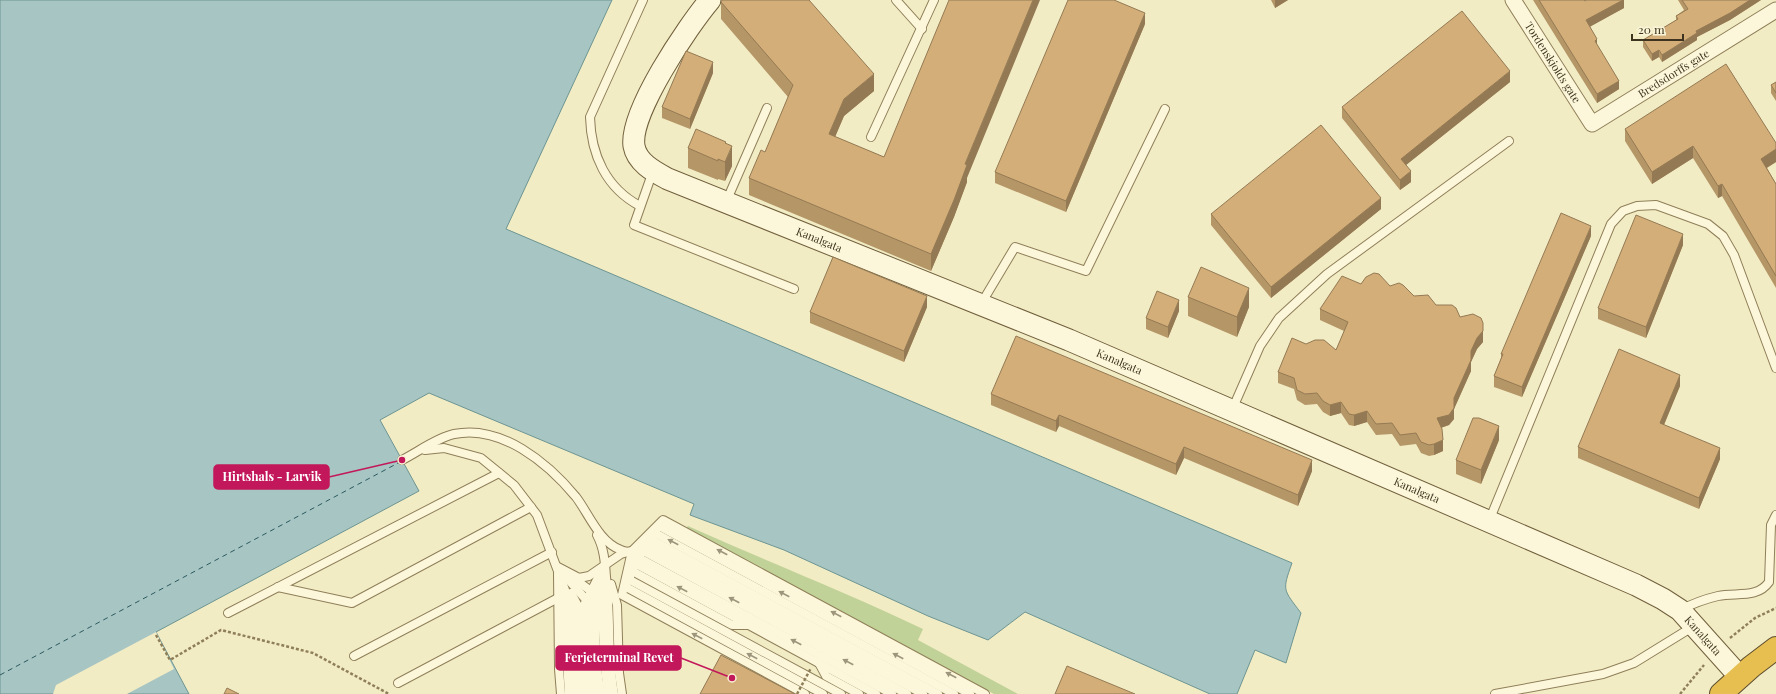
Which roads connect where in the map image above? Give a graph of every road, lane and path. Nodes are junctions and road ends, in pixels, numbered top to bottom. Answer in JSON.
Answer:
{"nodes":[{"id":1,"x":643,"y":0,"type":"edge"},
{"id":2,"x":710,"y":0,"type":"edge"},
{"id":3,"x":896,"y":0,"type":"edge"},
{"id":4,"x":934,"y":0,"type":"edge"},
{"id":5,"x":1513,"y":0,"type":"edge"},
{"id":6,"x":1776,"y":10,"type":"edge"},
{"id":7,"x":922,"y":29,"type":"junction"},
{"id":8,"x":767,"y":108,"type":"dead end"},
{"id":9,"x":1165,"y":109,"type":"dead end"},
{"id":10,"x":1592,"y":124,"type":"joint"},
{"id":11,"x":871,"y":137,"type":"dead end"},
{"id":12,"x":1509,"y":140,"type":"dead end"},
{"id":13,"x":653,"y":171,"type":"junction"},
{"id":14,"x":726,"y":202,"type":"junction"},
{"id":15,"x":640,"y":206,"type":"junction"},
{"id":16,"x":794,"y":289,"type":"dead end"},
{"id":17,"x":981,"y":305,"type":"junction"},
{"id":18,"x":1776,"y":368,"type":"edge"},
{"id":19,"x":1231,"y":411,"type":"junction"},
{"id":20,"x":499,"y":472,"type":"junction"},
{"id":21,"x":531,"y":507,"type":"junction"},
{"id":22,"x":587,"y":514,"type":"junction"},
{"id":23,"x":1776,"y":515,"type":"edge"},
{"id":24,"x":1488,"y":522,"type":"junction"},
{"id":25,"x":632,"y":551,"type":"junction"},
{"id":26,"x":552,"y":552,"type":"junction"},
{"id":27,"x":605,"y":564,"type":"junction"},
{"id":28,"x":558,"y":567,"type":"junction"},
{"id":29,"x":278,"y":587,"type":"junction"},
{"id":30,"x":586,"y":597,"type":"junction"},
{"id":31,"x":558,"y":598,"type":"junction"},
{"id":32,"x":1776,"y":608,"type":"edge"},
{"id":33,"x":1680,"y":610,"type":"junction"},
{"id":34,"x":228,"y":613,"type":"dead end"},
{"id":35,"x":732,"y":625,"type":"junction"},
{"id":36,"x":749,"y":625,"type":"junction"},
{"id":37,"x":1695,"y":626,"type":"junction"},
{"id":38,"x":1735,"y":634,"type":"dead end"},
{"id":39,"x":156,"y":635,"type":"dead end"},
{"id":40,"x":741,"y":640,"type":"junction"},
{"id":41,"x":1776,"y":648,"type":"edge"},
{"id":42,"x":354,"y":656,"type":"dead end"},
{"id":43,"x":818,"y":663,"type":"junction"},
{"id":44,"x":811,"y":668,"type":"dead end"},
{"id":45,"x":1700,"y":669,"type":"dead end"},
{"id":46,"x":826,"y":676,"type":"junction"},
{"id":47,"x":1740,"y":677,"type":"junction"},
{"id":48,"x":810,"y":678,"type":"junction"},
{"id":49,"x":398,"y":683,"type":"dead end"},
{"id":50,"x":389,"y":694,"type":"edge"},
{"id":51,"x":561,"y":694,"type":"edge"},
{"id":52,"x":569,"y":694,"type":"edge"},
{"id":53,"x":575,"y":694,"type":"edge"},
{"id":54,"x":582,"y":694,"type":"edge"},
{"id":55,"x":588,"y":694,"type":"edge"},
{"id":56,"x":595,"y":694,"type":"edge"},
{"id":57,"x":601,"y":694,"type":"edge"},
{"id":58,"x":608,"y":694,"type":"edge"},
{"id":59,"x":614,"y":694,"type":"edge"},
{"id":60,"x":622,"y":694,"type":"edge"},
{"id":61,"x":797,"y":694,"type":"edge"},
{"id":62,"x":805,"y":694,"type":"edge"},
{"id":63,"x":823,"y":694,"type":"edge"},
{"id":64,"x":841,"y":694,"type":"edge"},
{"id":65,"x":859,"y":694,"type":"edge"},
{"id":66,"x":876,"y":694,"type":"edge"},
{"id":67,"x":892,"y":694,"type":"edge"},
{"id":68,"x":907,"y":694,"type":"edge"},
{"id":69,"x":923,"y":694,"type":"edge"},
{"id":70,"x":938,"y":694,"type":"edge"},
{"id":71,"x":954,"y":694,"type":"edge"},
{"id":72,"x":970,"y":694,"type":"edge"},
{"id":73,"x":985,"y":694,"type":"edge"},
{"id":74,"x":1495,"y":694,"type":"edge"},
{"id":75,"x":1680,"y":694,"type":"edge"},
{"id":76,"x":1721,"y":694,"type":"edge"}],
"edges":[{"from":1,"to":15,"type":"lane"},
{"from":2,"to":13,"type":"main road","name":"Kanalgata"},
{"from":3,"to":7,"type":"lane"},
{"from":4,"to":7,"type":"lane"},
{"from":5,"to":10,"type":"street","name":"Tordenskjolds gate"},
{"from":6,"to":10,"type":"street","name":"Bredsdorffs gate"},
{"from":7,"to":11,"type":"lane"},
{"from":8,"to":14,"type":"lane"},
{"from":9,"to":17,"type":"lane"},
{"from":12,"to":19,"type":"lane"},
{"from":13,"to":14,"type":"main road","name":"Kanalgata"},
{"from":13,"to":15,"type":"lane"},
{"from":14,"to":17,"type":"main road","name":"Kanalgata"},
{"from":15,"to":16,"type":"lane"},
{"from":17,"to":19,"type":"main road","name":"Kanalgata"},
{"from":18,"to":24,"type":"lane"},
{"from":19,"to":24,"type":"main road","name":"Kanalgata"},
{"from":20,"to":21,"type":"lane"},
{"from":20,"to":22,"type":"lane"},
{"from":20,"to":29,"type":"lane"},
{"from":21,"to":26,"type":"lane"},
{"from":21,"to":29,"type":"lane"},
{"from":22,"to":25,"type":"lane"},
{"from":22,"to":27,"type":"lane"},
{"from":23,"to":33,"type":"lane"},
{"from":24,"to":33,"type":"main road","name":"Kanalgata"},
{"from":25,"to":27,"type":"lane"},
{"from":25,"to":35,"type":"lane"},
{"from":36,"to":25,"type":"lane","one_way":true},
{"from":25,"to":40,"type":"lane"},
{"from":62,"to":25,"type":"lane","one_way":true},
{"from":63,"to":25,"type":"lane","one_way":true},
{"from":67,"to":25,"type":"lane","one_way":true},
{"from":68,"to":25,"type":"lane","one_way":true},
{"from":25,"to":69,"type":"lane"},
{"from":25,"to":70,"type":"lane"},
{"from":71,"to":25,"type":"lane","one_way":true},
{"from":72,"to":25,"type":"lane","one_way":true},
{"from":73,"to":25,"type":"lane","one_way":true},
{"from":26,"to":28,"type":"lane"},
{"from":26,"to":42,"type":"lane"},
{"from":27,"to":28,"type":"lane"},
{"from":27,"to":30,"type":"lane"},
{"from":27,"to":30,"type":"lane"},
{"from":27,"to":30,"type":"lane"},
{"from":27,"to":60,"type":"lane"},
{"from":28,"to":30,"type":"lane"},
{"from":28,"to":30,"type":"lane"},
{"from":28,"to":30,"type":"lane"},
{"from":28,"to":31,"type":"lane"},
{"from":29,"to":34,"type":"lane"},
{"from":30,"to":52,"type":"lane"},
{"from":30,"to":53,"type":"lane"},
{"from":30,"to":54,"type":"lane"},
{"from":30,"to":55,"type":"lane"},
{"from":30,"to":56,"type":"lane"},
{"from":30,"to":57,"type":"lane"},
{"from":30,"to":58,"type":"lane"},
{"from":30,"to":59,"type":"lane"},
{"from":31,"to":49,"type":"lane"},
{"from":31,"to":51,"type":"lane"},
{"from":32,"to":38,"type":"path"},
{"from":33,"to":37,"type":"main road","name":"Kanalgata"},
{"from":35,"to":36,"type":"lane"},
{"from":35,"to":40,"type":"lane"},
{"from":36,"to":43,"type":"lane"},
{"from":37,"to":47,"type":"main road","name":"Kanalgata"},
{"from":37,"to":74,"type":"lane"},
{"from":39,"to":50,"type":"path"},
{"from":40,"to":48,"type":"lane"},
{"from":41,"to":47,"type":"highway"},
{"from":43,"to":46,"type":"lane"},
{"from":43,"to":66,"type":"lane"},
{"from":44,"to":61,"type":"path","bridge":true},
{"from":45,"to":75,"type":"path"},
{"from":46,"to":48,"type":"lane"},
{"from":46,"to":65,"type":"lane"},
{"from":47,"to":76,"type":"highway"},
{"from":48,"to":64,"type":"lane"}]}
